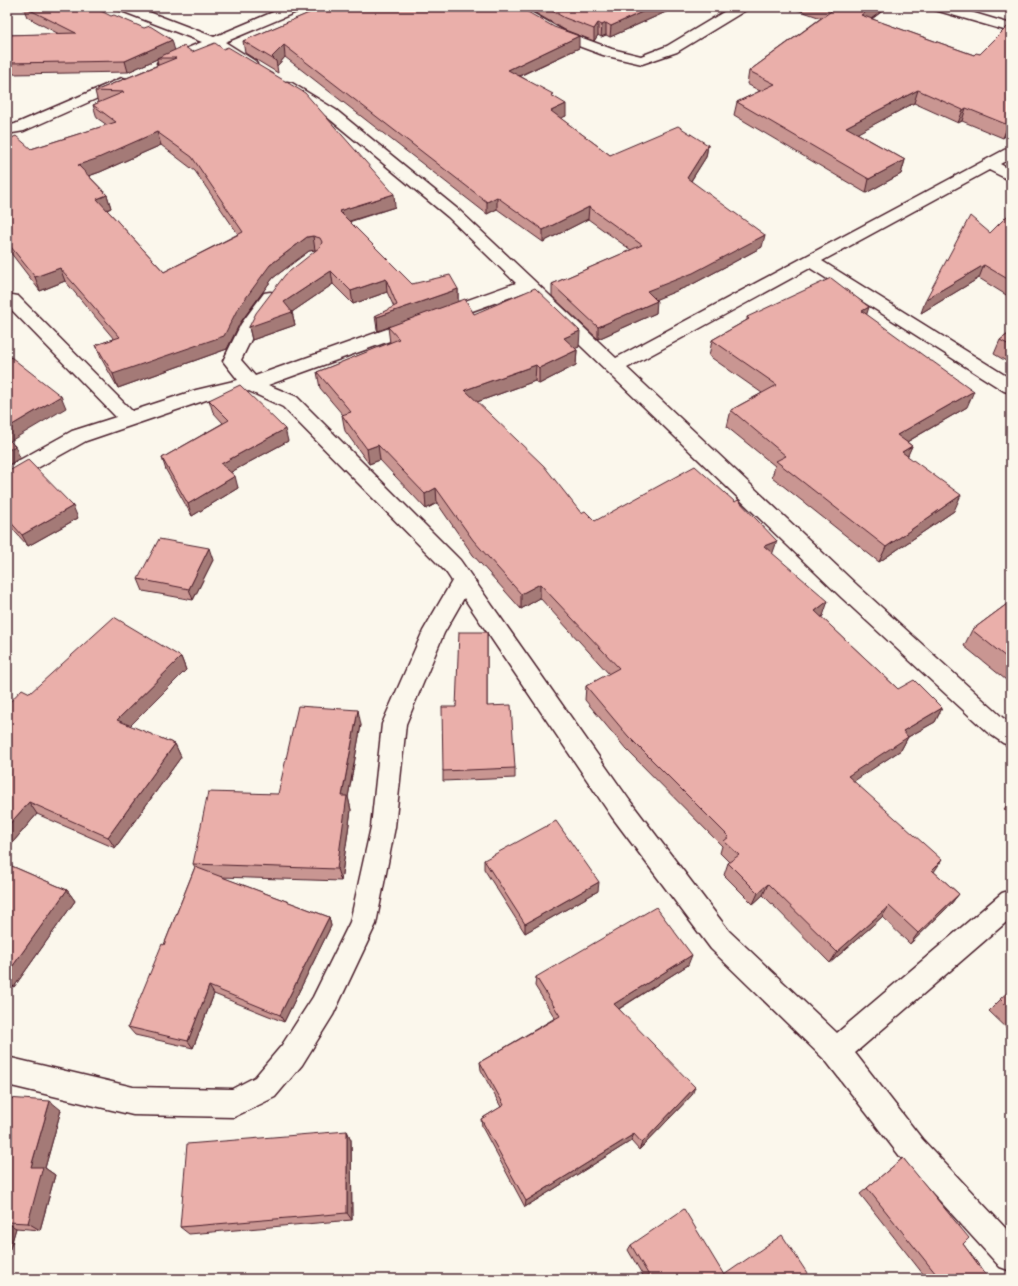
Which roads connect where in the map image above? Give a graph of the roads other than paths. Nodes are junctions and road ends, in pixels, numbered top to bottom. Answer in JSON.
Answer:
{"nodes":[{"id":1,"x":296,"y":7,"type":"edge"},
{"id":2,"x":512,"y":7,"type":"edge"},
{"id":3,"x":741,"y":7,"type":"edge"},
{"id":4,"x":940,"y":7,"type":"edge"},
{"id":5,"x":132,"y":8,"type":"edge"},
{"id":6,"x":1011,"y":28,"type":"edge"},
{"id":7,"x":213,"y":41,"type":"junction"},
{"id":8,"x":148,"y":70,"type":"edge"},
{"id":9,"x":134,"y":77,"type":"edge"},
{"id":10,"x":7,"y":130,"type":"edge"},
{"id":11,"x":1011,"y":152,"type":"edge"},
{"id":12,"x":989,"y":164,"type":"junction"},
{"id":13,"x":1011,"y":176,"type":"edge"},
{"id":14,"x":810,"y":261,"type":"junction"},
{"id":15,"x":280,"y":283,"type":"edge"},
{"id":16,"x":528,"y":285,"type":"junction"},
{"id":17,"x":7,"y":299,"type":"edge"},
{"id":18,"x":615,"y":367,"type":"junction"},
{"id":19,"x":251,"y":384,"type":"junction"},
{"id":20,"x":1011,"y":387,"type":"edge"},
{"id":21,"x":129,"y":419,"type":"junction"},
{"id":22,"x":7,"y":476,"type":"edge"},
{"id":23,"x":463,"y":581,"type":"junction"},
{"id":24,"x":1011,"y":736,"type":"edge"},
{"id":25,"x":1011,"y":902,"type":"edge"},
{"id":26,"x":836,"y":1051,"type":"junction"},
{"id":27,"x":7,"y":1070,"type":"edge"},
{"id":28,"x":1011,"y":1256,"type":"edge"}],
"edges":[{"from":1,"to":7,"type":"street"},
{"from":2,"to":3,"type":"street"},
{"from":4,"to":6,"type":"street"},
{"from":5,"to":7,"type":"street"},
{"from":7,"to":8,"type":"street"},
{"from":7,"to":16,"type":"street"},
{"from":9,"to":10,"type":"street"},
{"from":11,"to":12,"type":"street"},
{"from":12,"to":13,"type":"street"},
{"from":12,"to":14,"type":"street"},
{"from":14,"to":18,"type":"street"},
{"from":14,"to":20,"type":"street"},
{"from":15,"to":19,"type":"street"},
{"from":16,"to":18,"type":"street"},
{"from":16,"to":19,"type":"street"},
{"from":17,"to":21,"type":"street"},
{"from":18,"to":24,"type":"street"},
{"from":19,"to":21,"type":"street"},
{"from":19,"to":23,"type":"street"},
{"from":21,"to":22,"type":"street"},
{"from":23,"to":26,"type":"street"},
{"from":23,"to":27,"type":"street"},
{"from":25,"to":26,"type":"street"},
{"from":26,"to":28,"type":"street"}]}
